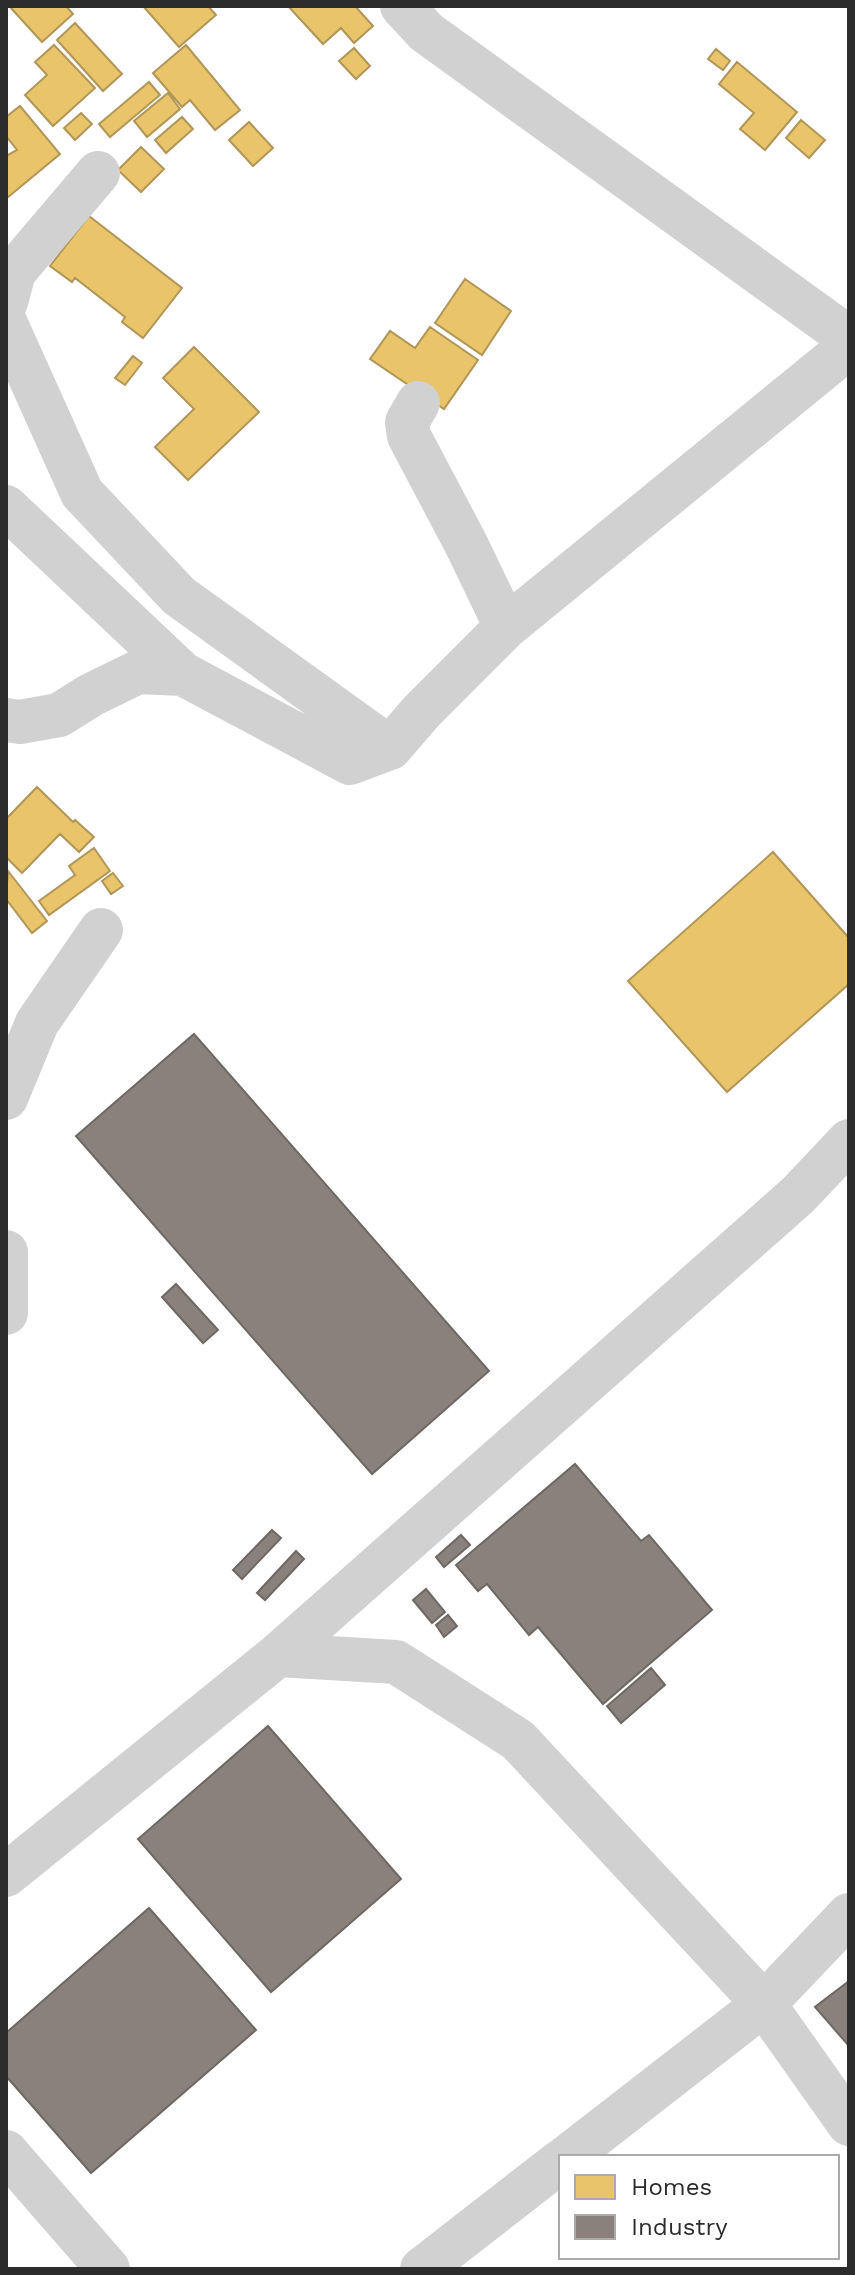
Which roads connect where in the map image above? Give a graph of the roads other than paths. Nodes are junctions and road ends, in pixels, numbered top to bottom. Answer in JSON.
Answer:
{"nodes":[{"id":1,"x":402,"y":6,"type":"edge"},
{"id":2,"x":98,"y":173,"type":"dead end"},
{"id":3,"x":6,"y":302,"type":"edge"},
{"id":4,"x":6,"y":324,"type":"edge"},
{"id":5,"x":849,"y":338,"type":"edge"},
{"id":6,"x":849,"y":347,"type":"edge"},
{"id":7,"x":418,"y":403,"type":"dead end"},
{"id":8,"x":6,"y":507,"type":"edge"},
{"id":9,"x":506,"y":627,"type":"junction"},
{"id":10,"x":183,"y":674,"type":"junction"},
{"id":11,"x":6,"y":720,"type":"edge"},
{"id":12,"x":390,"y":748,"type":"junction"},
{"id":13,"x":101,"y":930,"type":"dead end"},
{"id":14,"x":6,"y":1098,"type":"edge"},
{"id":15,"x":849,"y":1141,"type":"edge"},
{"id":16,"x":6,"y":1252,"type":"edge"},
{"id":17,"x":6,"y":1313,"type":"edge"},
{"id":18,"x":278,"y":1655,"type":"junction"},
{"id":19,"x":6,"y":1875,"type":"edge"},
{"id":20,"x":849,"y":1915,"type":"edge"},
{"id":21,"x":764,"y":2004,"type":"junction"},
{"id":22,"x":849,"y":2124,"type":"edge"},
{"id":23,"x":6,"y":2152,"type":"edge"},
{"id":24,"x":570,"y":2155,"type":"edge"},
{"id":25,"x":559,"y":2163,"type":"edge"},
{"id":26,"x":108,"y":2269,"type":"edge"},
{"id":27,"x":422,"y":2269,"type":"edge"}],
"edges":[{"from":1,"to":5,"type":"street"},
{"from":2,"to":3,"type":"street"},
{"from":4,"to":12,"type":"street"},
{"from":6,"to":9,"type":"street"},
{"from":7,"to":9,"type":"street"},
{"from":8,"to":10,"type":"street"},
{"from":9,"to":12,"type":"street"},
{"from":10,"to":11,"type":"street"},
{"from":10,"to":12,"type":"street"},
{"from":13,"to":14,"type":"street"},
{"from":15,"to":18,"type":"street"},
{"from":16,"to":17,"type":"street"},
{"from":18,"to":19,"type":"street"},
{"from":18,"to":21,"type":"street"},
{"from":20,"to":21,"type":"street"},
{"from":21,"to":22,"type":"street"},
{"from":21,"to":24,"type":"street"},
{"from":23,"to":26,"type":"street"},
{"from":25,"to":27,"type":"street"}]}
